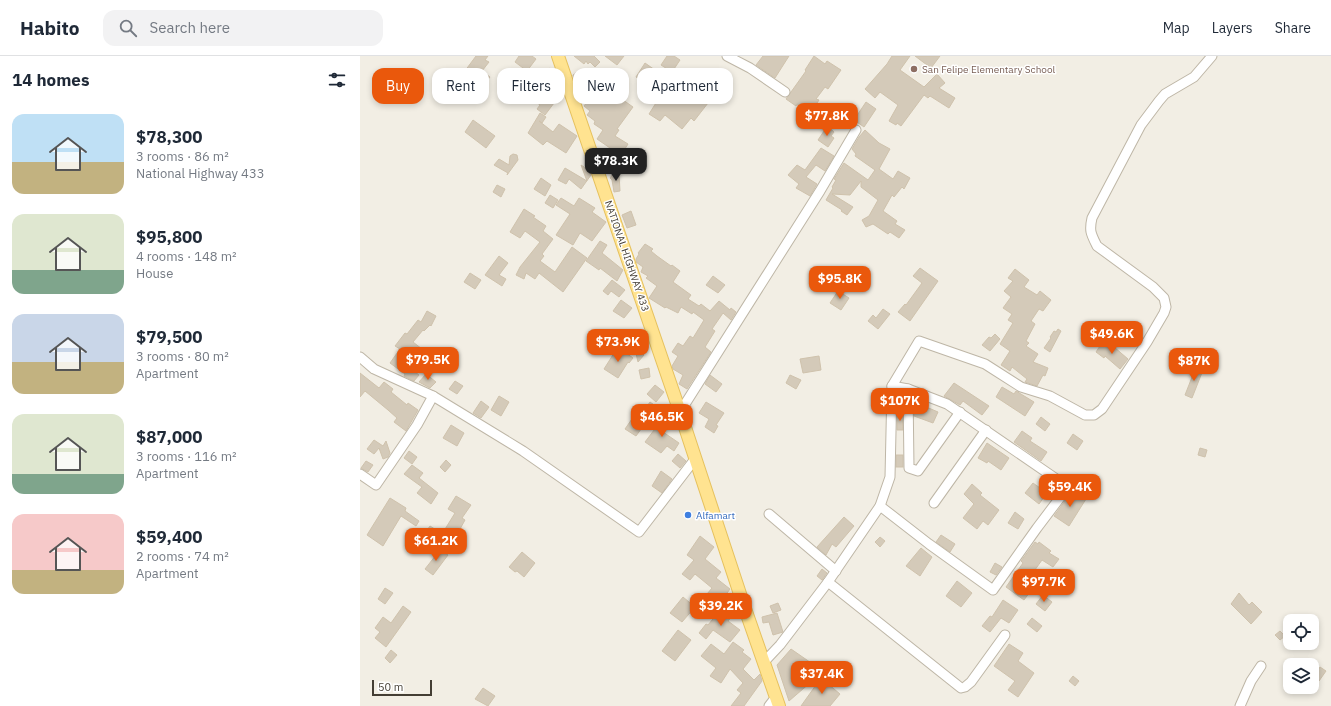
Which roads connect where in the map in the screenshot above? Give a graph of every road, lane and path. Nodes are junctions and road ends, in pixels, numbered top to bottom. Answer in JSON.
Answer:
{"nodes":[{"id":1,"x":558,"y":56,"type":"edge"},
{"id":2,"x":727,"y":56,"type":"edge"},
{"id":3,"x":1212,"y":56,"type":"edge"},
{"id":4,"x":785,"y":92,"type":"dead end"},
{"id":5,"x":856,"y":130,"type":"dead end"},
{"id":6,"x":360,"y":357,"type":"edge"},
{"id":7,"x":892,"y":386,"type":"junction"},
{"id":8,"x":908,"y":389,"type":"junction"},
{"id":9,"x":434,"y":396,"type":"junction"},
{"id":10,"x":680,"y":412,"type":"junction"},
{"id":11,"x":960,"y":412,"type":"junction"},
{"id":12,"x":986,"y":430,"type":"junction"},
{"id":13,"x":696,"y":459,"type":"junction"},
{"id":14,"x":360,"y":474,"type":"edge"},
{"id":15,"x":934,"y":504,"type":"dead end"},
{"id":16,"x":880,"y":506,"type":"junction"},
{"id":17,"x":769,"y":514,"type":"dead end"},
{"id":18,"x":836,"y":571,"type":"junction"},
{"id":19,"x":828,"y":582,"type":"junction"},
{"id":20,"x":1004,"y":635,"type":"dead end"},
{"id":21,"x":764,"y":662,"type":"junction"},
{"id":22,"x":1261,"y":666,"type":"dead end"},
{"id":23,"x":775,"y":703,"type":"edge"},
{"id":24,"x":1240,"y":706,"type":"edge"}],
"edges":[{"from":1,"to":10,"type":"main road","name":"NATIONAL HIGHWAY 433"},
{"from":2,"to":4,"type":"street"},
{"from":3,"to":7,"type":"street"},
{"from":5,"to":10,"type":"street"},
{"from":6,"to":9,"type":"street"},
{"from":7,"to":8,"type":"street"},
{"from":7,"to":16,"type":"street"},
{"from":8,"to":11,"type":"street"},
{"from":8,"to":11,"type":"street"},
{"from":9,"to":13,"type":"street"},
{"from":9,"to":14,"type":"street"},
{"from":10,"to":13,"type":"main road","name":"NATIONAL HIGHWAY 433"},
{"from":11,"to":12,"type":"street"},
{"from":12,"to":15,"type":"street"},
{"from":12,"to":16,"type":"street"},
{"from":13,"to":21,"type":"main road","name":"NATIONAL HIGHWAY 433"},
{"from":16,"to":18,"type":"street"},
{"from":17,"to":18,"type":"street"},
{"from":18,"to":19,"type":"street"},
{"from":19,"to":20,"type":"street"},
{"from":19,"to":21,"type":"street"},
{"from":21,"to":23,"type":"main road","name":"NATIONAL HIGHWAY 433"},
{"from":22,"to":24,"type":"street"}]}
